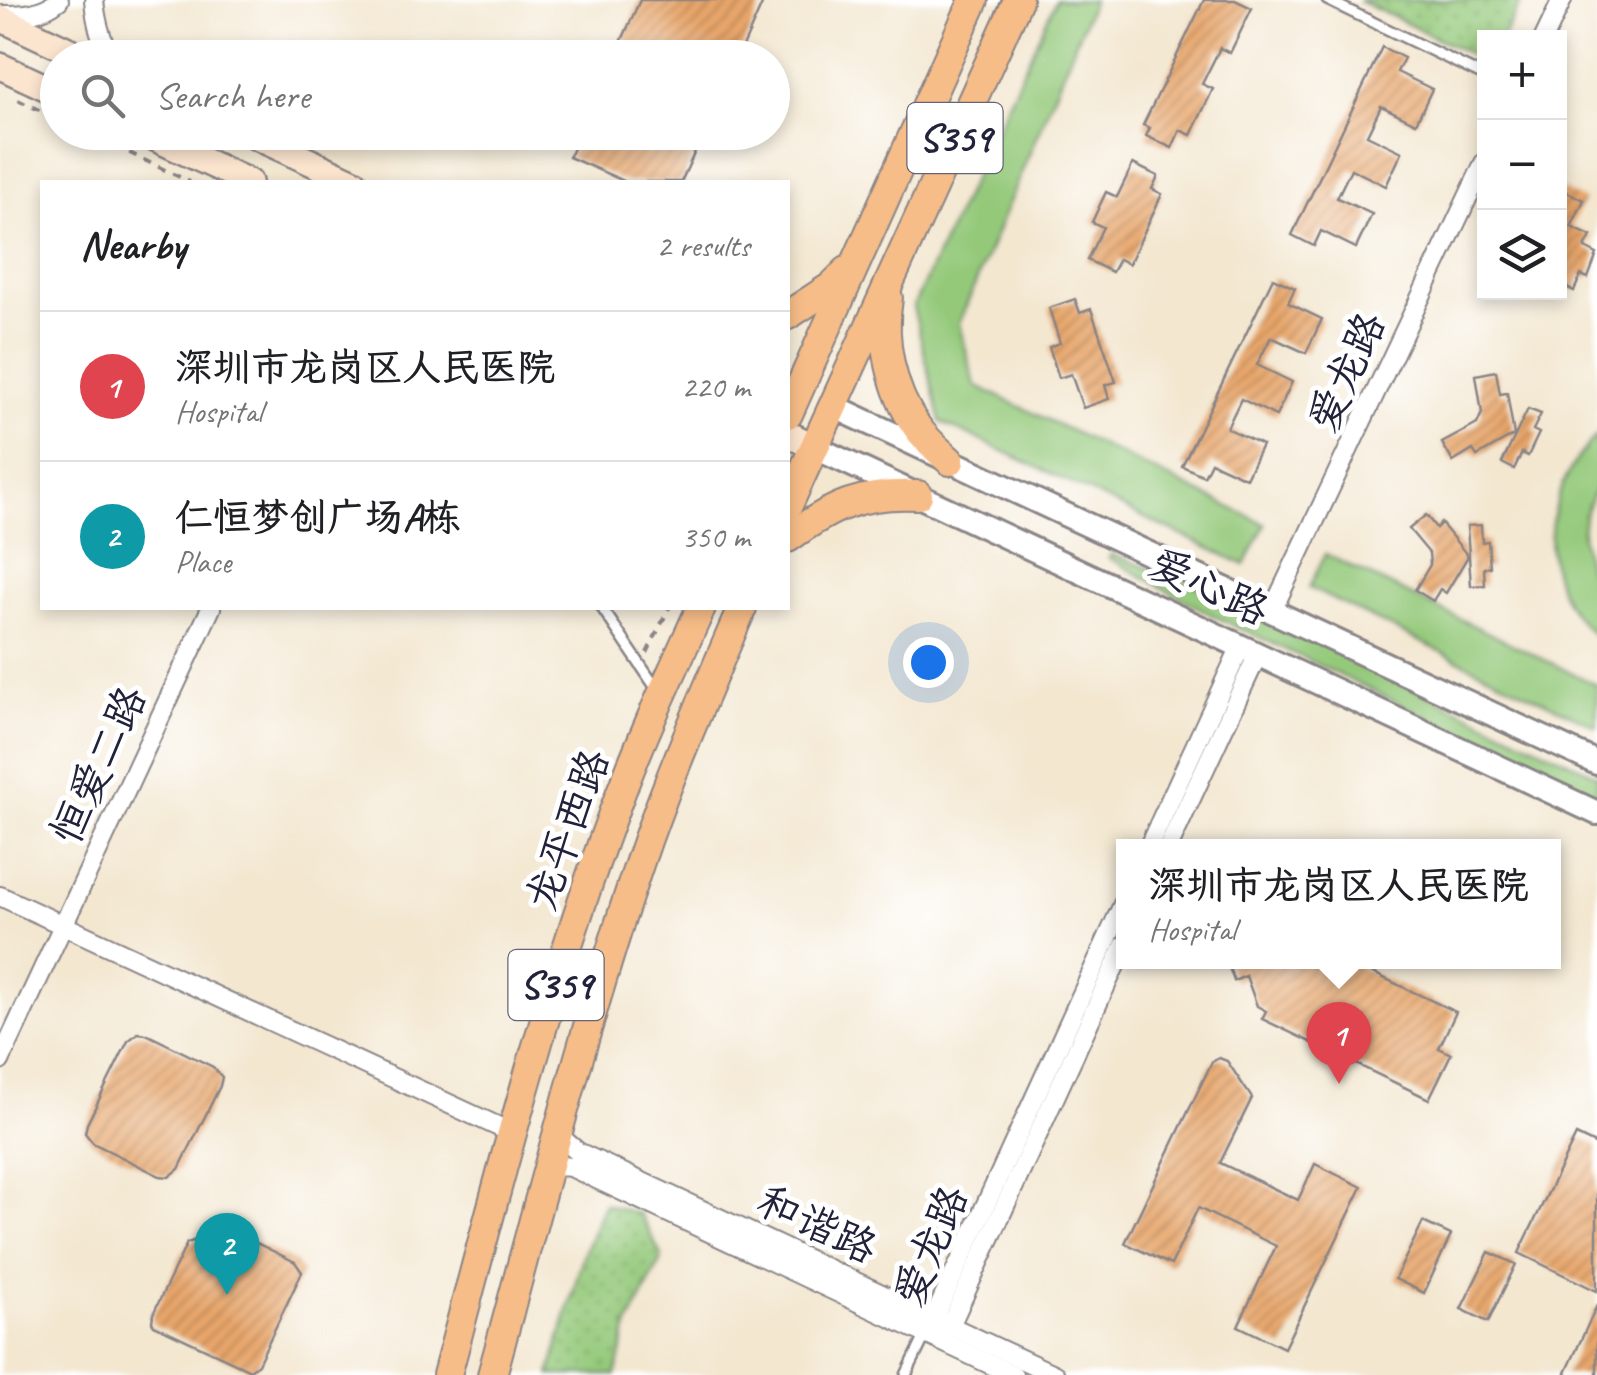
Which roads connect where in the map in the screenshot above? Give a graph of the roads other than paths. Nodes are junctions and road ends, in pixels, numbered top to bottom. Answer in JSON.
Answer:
{"nodes":[{"id":1,"x":59,"y":0,"type":"edge"},
{"id":2,"x":94,"y":0,"type":"edge"},
{"id":3,"x":974,"y":0,"type":"edge"},
{"id":4,"x":1018,"y":0,"type":"edge"},
{"id":5,"x":1562,"y":0,"type":"edge"},
{"id":6,"x":1332,"y":1,"type":"edge"},
{"id":7,"x":0,"y":17,"type":"edge"},
{"id":8,"x":1548,"y":30,"type":"edge"},
{"id":9,"x":48,"y":40,"type":"edge"},
{"id":10,"x":104,"y":40,"type":"edge"},
{"id":11,"x":0,"y":66,"type":"edge"},
{"id":12,"x":1477,"y":73,"type":"edge"},
{"id":13,"x":40,"y":85,"type":"edge"},
{"id":14,"x":181,"y":150,"type":"edge"},
{"id":15,"x":285,"y":150,"type":"edge"},
{"id":16,"x":1477,"y":178,"type":"edge"},
{"id":17,"x":245,"y":180,"type":"edge"},
{"id":18,"x":350,"y":180,"type":"edge"},
{"id":19,"x":854,"y":262,"type":"junction"},
{"id":20,"x":892,"y":277,"type":"junction"},
{"id":21,"x":790,"y":314,"type":"edge"},
{"id":22,"x":791,"y":397,"type":"edge"},
{"id":23,"x":833,"y":406,"type":"junction"},
{"id":24,"x":790,"y":435,"type":"edge"},
{"id":25,"x":814,"y":447,"type":"junction"},
{"id":26,"x":950,"y":461,"type":"junction"},
{"id":27,"x":918,"y":495,"type":"junction"},
{"id":28,"x":790,"y":501,"type":"edge"},
{"id":29,"x":790,"y":537,"type":"edge"},
{"id":30,"x":209,"y":610,"type":"edge"},
{"id":31,"x":603,"y":610,"type":"edge"},
{"id":32,"x":700,"y":610,"type":"edge"},
{"id":33,"x":741,"y":610,"type":"edge"},
{"id":34,"x":1272,"y":612,"type":"junction"},
{"id":35,"x":1249,"y":650,"type":"junction"},
{"id":36,"x":661,"y":696,"type":"junction"},
{"id":37,"x":1597,"y":763,"type":"edge"},
{"id":38,"x":1597,"y":813,"type":"edge"},
{"id":39,"x":1153,"y":839,"type":"edge"},
{"id":40,"x":1173,"y":839,"type":"edge"},
{"id":41,"x":0,"y":896,"type":"edge"},
{"id":42,"x":1116,"y":920,"type":"edge"},
{"id":43,"x":63,"y":925,"type":"junction"},
{"id":44,"x":1116,"y":962,"type":"edge"},
{"id":45,"x":0,"y":1061,"type":"edge"},
{"id":46,"x":559,"y":1126,"type":"junction"},
{"id":47,"x":512,"y":1133,"type":"junction"},
{"id":48,"x":547,"y":1173,"type":"junction"},
{"id":49,"x":937,"y":1326,"type":"junction"},
{"id":50,"x":447,"y":1375,"type":"edge"},
{"id":51,"x":492,"y":1375,"type":"edge"},
{"id":52,"x":906,"y":1375,"type":"edge"},
{"id":53,"x":1013,"y":1375,"type":"edge"},
{"id":54,"x":1055,"y":1375,"type":"edge"}],
"edges":[{"from":1,"to":7,"type":"street"},
{"from":2,"to":10,"type":"street"},
{"from":3,"to":19,"type":"main road","number":"S359"},
{"from":4,"to":20,"type":"main road","number":"S359"},
{"from":5,"to":8,"type":"street"},
{"from":6,"to":12,"type":"lane"},
{"from":7,"to":9,"type":"main road"},
{"from":11,"to":13,"type":"main road"},
{"from":14,"to":17,"type":"main road"},
{"from":15,"to":18,"type":"main road"},
{"from":16,"to":34,"type":"street","name":"爱龙路"},
{"from":19,"to":21,"type":"main road"},
{"from":19,"to":22,"type":"main road","number":"S359"},
{"from":20,"to":23,"type":"main road","number":"S359"},
{"from":20,"to":26,"type":"main road"},
{"from":22,"to":23,"type":"main road","name":"爱心路"},
{"from":23,"to":25,"type":"main road","number":"S359"},
{"from":23,"to":26,"type":"street","name":"爱心路"},
{"from":24,"to":25,"type":"main road","name":"爱心路"},
{"from":25,"to":27,"type":"street","name":"爱心路"},
{"from":25,"to":28,"type":"main road","number":"S359"},
{"from":26,"to":34,"type":"street","name":"爱心路"},
{"from":27,"to":29,"type":"main road"},
{"from":27,"to":35,"type":"street","name":"爱心路"},
{"from":30,"to":43,"type":"street","name":"恒爱二路"},
{"from":31,"to":36,"type":"lane"},
{"from":32,"to":36,"type":"main road","name":"龙平西路","number":"S359"},
{"from":33,"to":46,"type":"main road","name":"龙平西路","number":"S359"},
{"from":34,"to":37,"type":"street","name":"爱心路"},
{"from":35,"to":38,"type":"street","name":"爱心路"},
{"from":35,"to":39,"type":"street"},
{"from":35,"to":40,"type":"street"},
{"from":36,"to":47,"type":"main road","name":"龙平西路","number":"S359"},
{"from":41,"to":43,"type":"street"},
{"from":42,"to":49,"type":"street","name":"爱龙路"},
{"from":43,"to":45,"type":"street","name":"恒爱二路"},
{"from":43,"to":47,"type":"street"},
{"from":44,"to":49,"type":"street","name":"爱龙路"},
{"from":46,"to":48,"type":"main road","name":"龙平西路","number":"S359"},
{"from":46,"to":49,"type":"street","name":"和谐路"},
{"from":47,"to":50,"type":"main road","name":"龙平西路","number":"S359"},
{"from":48,"to":49,"type":"street","name":"和谐路"},
{"from":48,"to":51,"type":"main road","name":"龙平西路","number":"S359"},
{"from":49,"to":52,"type":"lane"},
{"from":49,"to":53,"type":"street","name":"和谐路"},
{"from":49,"to":54,"type":"street","name":"和谐路"}]}
